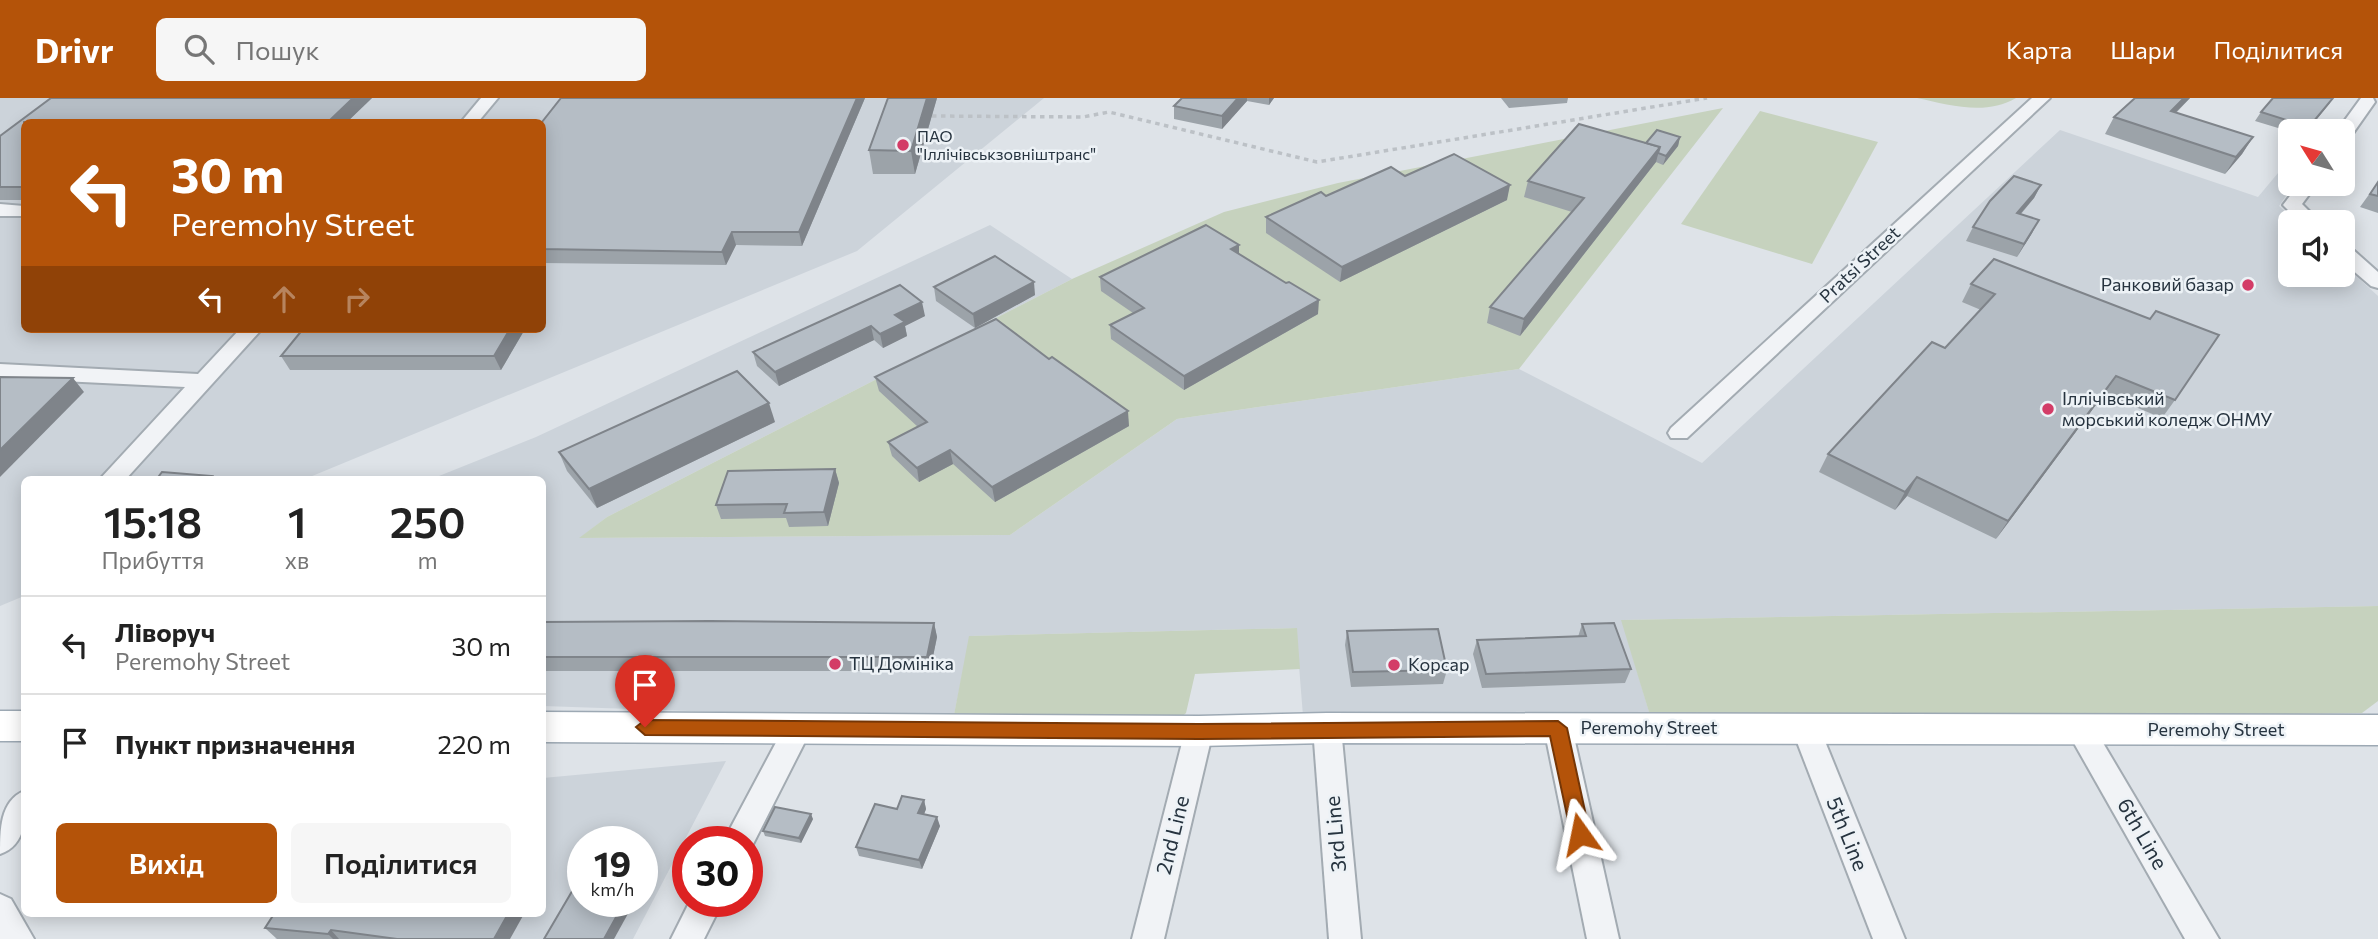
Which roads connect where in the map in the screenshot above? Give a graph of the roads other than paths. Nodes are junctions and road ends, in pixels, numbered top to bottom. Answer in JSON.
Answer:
{"nodes":[{"id":1,"x":491,"y":98,"type":"edge"},
{"id":2,"x":2042,"y":98,"type":"edge"},
{"id":3,"x":2366,"y":102,"type":"edge"},
{"id":4,"x":472,"y":119,"type":"edge"},
{"id":5,"x":2354,"y":119,"type":"edge"},
{"id":6,"x":2299,"y":196,"type":"edge"},
{"id":7,"x":2298,"y":210,"type":"edge"},
{"id":8,"x":0,"y":211,"type":"edge"},
{"id":9,"x":21,"y":211,"type":"edge"},
{"id":10,"x":2355,"y":262,"type":"edge"},
{"id":11,"x":2378,"y":282,"type":"edge"},
{"id":12,"x":248,"y":333,"type":"edge"},
{"id":13,"x":0,"y":371,"type":"edge"},
{"id":14,"x":203,"y":382,"type":"junction"},
{"id":15,"x":1679,"y":433,"type":"dead end"},
{"id":16,"x":115,"y":476,"type":"edge"},
{"id":17,"x":0,"y":726,"type":"edge"},
{"id":18,"x":21,"y":726,"type":"edge"},
{"id":19,"x":546,"y":727,"type":"edge"},
{"id":20,"x":798,"y":728,"type":"junction"},
{"id":21,"x":1327,"y":728,"type":"junction"},
{"id":22,"x":1558,"y":728,"type":"junction"},
{"id":23,"x":1806,"y":729,"type":"junction"},
{"id":24,"x":2080,"y":729,"type":"junction"},
{"id":25,"x":2378,"y":730,"type":"edge"},
{"id":26,"x":1199,"y":731,"type":"junction"},
{"id":27,"x":21,"y":809,"type":"edge"},
{"id":28,"x":746,"y":826,"type":"edge"},
{"id":29,"x":0,"y":841,"type":"edge"},
{"id":30,"x":0,"y":909,"type":"edge"},
{"id":31,"x":699,"y":917,"type":"edge"},
{"id":32,"x":19,"y":939,"type":"edge"},
{"id":33,"x":687,"y":939,"type":"edge"},
{"id":34,"x":1148,"y":939,"type":"edge"},
{"id":35,"x":1345,"y":939,"type":"edge"},
{"id":36,"x":1603,"y":939,"type":"edge"},
{"id":37,"x":1889,"y":939,"type":"edge"},
{"id":38,"x":2203,"y":939,"type":"edge"}],
"edges":[{"from":1,"to":4,"type":"street"},
{"from":2,"to":15,"type":"street","name":"Pratsi Street"},
{"from":3,"to":5,"type":"street"},
{"from":6,"to":7,"type":"street"},
{"from":8,"to":9,"type":"street"},
{"from":10,"to":11,"type":"street"},
{"from":12,"to":14,"type":"street"},
{"from":13,"to":14,"type":"street"},
{"from":14,"to":16,"type":"street"},
{"from":17,"to":18,"type":"main road"},
{"from":19,"to":20,"type":"main road","name":"Peremohy Street"},
{"from":20,"to":26,"type":"main road","name":"Peremohy Street"},
{"from":20,"to":28,"type":"street"},
{"from":21,"to":22,"type":"main road","name":"Peremohy Street"},
{"from":21,"to":26,"type":"main road","name":"Peremohy Street"},
{"from":21,"to":35,"type":"street","name":"3rd Line"},
{"from":22,"to":23,"type":"main road","name":"Peremohy Street"},
{"from":22,"to":36,"type":"street"},
{"from":23,"to":24,"type":"main road","name":"Peremohy Street"},
{"from":23,"to":37,"type":"street","name":"5th Line"},
{"from":24,"to":25,"type":"main road","name":"Peremohy Street"},
{"from":24,"to":38,"type":"street","name":"6th Line"},
{"from":26,"to":34,"type":"street","name":"2nd Line"},
{"from":27,"to":29,"type":"street"},
{"from":30,"to":32,"type":"street"},
{"from":31,"to":33,"type":"street"}]}
